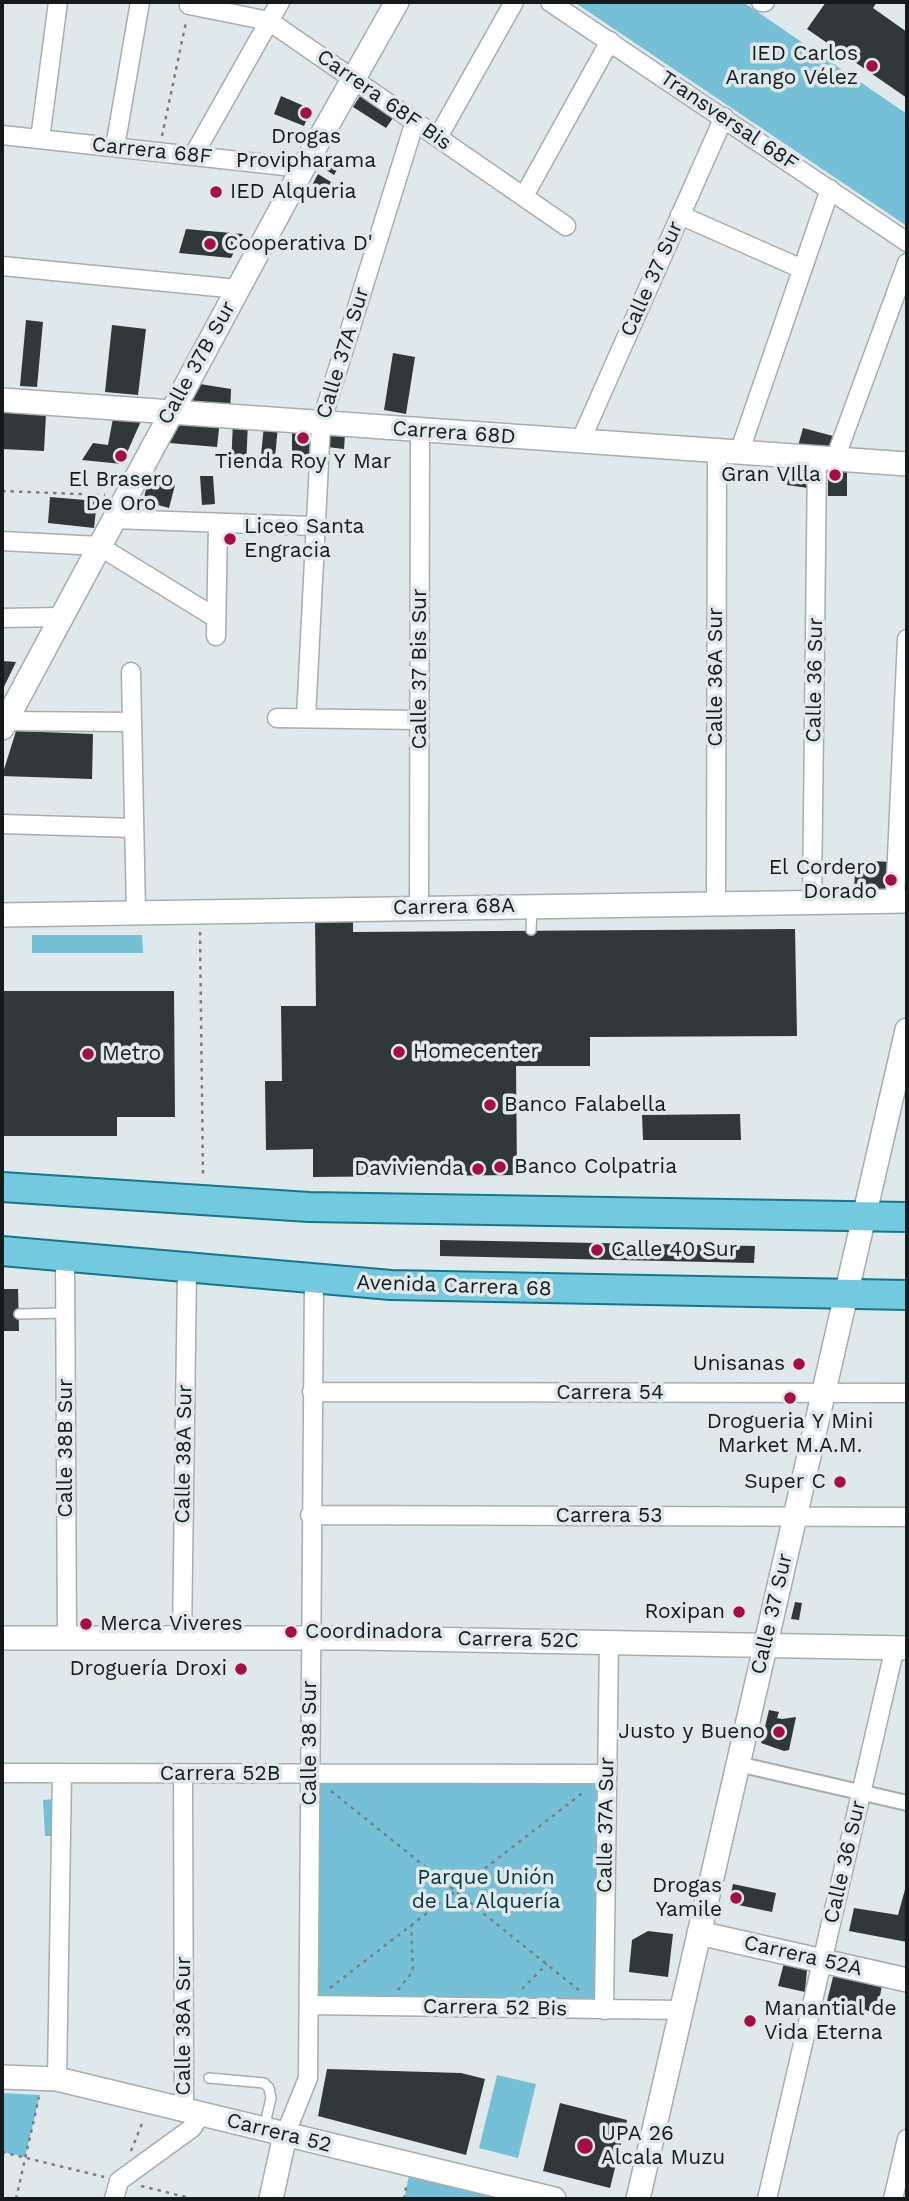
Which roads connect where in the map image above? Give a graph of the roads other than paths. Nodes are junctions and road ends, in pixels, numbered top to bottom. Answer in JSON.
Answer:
{"nodes":[{"id":1,"x":58,"y":2,"type":"edge"},
{"id":2,"x":139,"y":2,"type":"edge"},
{"id":3,"x":280,"y":2,"type":"edge"},
{"id":4,"x":397,"y":2,"type":"edge"},
{"id":5,"x":514,"y":2,"type":"edge"},
{"id":6,"x":550,"y":2,"type":"edge"},
{"id":7,"x":190,"y":5,"type":"road end"},
{"id":8,"x":269,"y":21,"type":"junction"},
{"id":9,"x":610,"y":41,"type":"junction"},
{"id":10,"x":353,"y":79,"type":"junction"},
{"id":11,"x":724,"y":117,"type":"junction"},
{"id":12,"x":415,"y":121,"type":"junction"},
{"id":13,"x":2,"y":135,"type":"edge"},
{"id":14,"x":438,"y":137,"type":"junction"},
{"id":15,"x":40,"y":139,"type":"junction"},
{"id":16,"x":114,"y":147,"type":"junction"},
{"id":17,"x":193,"y":156,"type":"junction"},
{"id":18,"x":303,"y":168,"type":"junction"},
{"id":19,"x":830,"y":189,"type":"junction"},
{"id":20,"x":524,"y":196,"type":"junction"},
{"id":21,"x":680,"y":215,"type":"junction"},
{"id":22,"x":566,"y":226,"type":"dead end"},
{"id":23,"x":907,"y":242,"type":"edge"},
{"id":24,"x":907,"y":263,"type":"edge"},
{"id":25,"x":2,"y":266,"type":"edge"},
{"id":26,"x":802,"y":269,"type":"junction"},
{"id":27,"x":237,"y":289,"type":"junction"},
{"id":28,"x":2,"y":400,"type":"edge"},
{"id":29,"x":170,"y":412,"type":"junction"},
{"id":30,"x":321,"y":423,"type":"junction"},
{"id":31,"x":420,"y":430,"type":"junction"},
{"id":32,"x":580,"y":442,"type":"junction"},
{"id":33,"x":728,"y":452,"type":"junction"},
{"id":34,"x":826,"y":458,"type":"junction"},
{"id":35,"x":907,"y":464,"type":"edge"},
{"id":36,"x":113,"y":519,"type":"junction"},
{"id":37,"x":218,"y":523,"type":"junction"},
{"id":38,"x":313,"y":526,"type":"junction"},
{"id":39,"x":2,"y":541,"type":"edge"},
{"id":40,"x":99,"y":546,"type":"junction"},
{"id":41,"x":61,"y":617,"type":"junction"},
{"id":42,"x":2,"y":618,"type":"edge"},
{"id":43,"x":907,"y":639,"type":"edge"},
{"id":44,"x":131,"y":672,"type":"dead end"},
{"id":45,"x":5,"y":717,"type":"edge"},
{"id":46,"x":277,"y":718,"type":"dead end"},
{"id":47,"x":306,"y":718,"type":"junction"},
{"id":48,"x":419,"y":719,"type":"junction"},
{"id":49,"x":132,"y":722,"type":"junction"},
{"id":50,"x":904,"y":783,"type":"edge"},
{"id":51,"x":2,"y":824,"type":"edge"},
{"id":52,"x":134,"y":828,"type":"junction"},
{"id":53,"x":901,"y":901,"type":"edge"},
{"id":54,"x":812,"y":902,"type":"junction"},
{"id":55,"x":716,"y":904,"type":"junction"},
{"id":56,"x":532,"y":906,"type":"junction"},
{"id":57,"x":419,"y":908,"type":"junction"},
{"id":58,"x":136,"y":912,"type":"junction"},
{"id":59,"x":2,"y":915,"type":"edge"},
{"id":60,"x":531,"y":930,"type":"dead end"},
{"id":61,"x":907,"y":1030,"type":"edge"},
{"id":62,"x":2,"y":1188,"type":"edge"},
{"id":63,"x":864,"y":1216,"type":"junction"},
{"id":64,"x":907,"y":1217,"type":"edge"},
{"id":65,"x":2,"y":1251,"type":"edge"},
{"id":66,"x":65,"y":1257,"type":"junction"},
{"id":67,"x":187,"y":1269,"type":"junction"},
{"id":68,"x":314,"y":1280,"type":"junction"},
{"id":69,"x":846,"y":1294,"type":"junction"},
{"id":70,"x":907,"y":1295,"type":"edge"},
{"id":71,"x":19,"y":1314,"type":"dead end"},
{"id":72,"x":65,"y":1314,"type":"junction"},
{"id":73,"x":312,"y":1392,"type":"junction"},
{"id":74,"x":823,"y":1393,"type":"junction"},
{"id":75,"x":907,"y":1393,"type":"edge"},
{"id":76,"x":310,"y":1514,"type":"junction"},
{"id":77,"x":795,"y":1517,"type":"junction"},
{"id":78,"x":907,"y":1517,"type":"edge"},
{"id":79,"x":2,"y":1638,"type":"edge"},
{"id":80,"x":67,"y":1638,"type":"junction"},
{"id":81,"x":182,"y":1638,"type":"junction"},
{"id":82,"x":310,"y":1638,"type":"junction"},
{"id":83,"x":609,"y":1641,"type":"junction"},
{"id":84,"x":765,"y":1645,"type":"junction"},
{"id":85,"x":901,"y":1647,"type":"edge"},
{"id":86,"x":738,"y":1764,"type":"junction"},
{"id":87,"x":2,"y":1773,"type":"edge"},
{"id":88,"x":62,"y":1773,"type":"junction"},
{"id":89,"x":607,"y":1773,"type":"junction"},
{"id":90,"x":183,"y":1774,"type":"junction"},
{"id":91,"x":309,"y":1774,"type":"junction"},
{"id":92,"x":861,"y":1793,"type":"junction"},
{"id":93,"x":907,"y":1803,"type":"edge"},
{"id":94,"x":699,"y":1933,"type":"junction"},
{"id":95,"x":822,"y":1960,"type":"junction"},
{"id":96,"x":907,"y":1980,"type":"edge"},
{"id":97,"x":309,"y":2005,"type":"junction"},
{"id":98,"x":604,"y":2010,"type":"junction"},
{"id":99,"x":682,"y":2010,"type":"junction"},
{"id":100,"x":2,"y":2077,"type":"edge"},
{"id":101,"x":209,"y":2078,"type":"dead end"},
{"id":102,"x":50,"y":2079,"type":"junction"},
{"id":103,"x":192,"y":2112,"type":"junction"},
{"id":104,"x":275,"y":2132,"type":"junction"},
{"id":105,"x":907,"y":2139,"type":"edge"},
{"id":106,"x":114,"y":2199,"type":"edge"},
{"id":107,"x":271,"y":2199,"type":"edge"},
{"id":108,"x":554,"y":2199,"type":"edge"},
{"id":109,"x":638,"y":2199,"type":"edge"},
{"id":110,"x":768,"y":2199,"type":"edge"},
{"id":111,"x":893,"y":2199,"type":"edge"}],
"edges":[{"from":1,"to":15,"type":"street"},
{"from":2,"to":16,"type":"street"},
{"from":3,"to":8,"type":"street"},
{"from":4,"to":10,"type":"street","name":"Calle 37B Sur"},
{"from":5,"to":14,"type":"street"},
{"from":6,"to":9,"type":"street","name":"Transversal 68F"},
{"from":7,"to":8,"type":"street","name":"Carrera 68F Bis"},
{"from":8,"to":10,"type":"street","name":"Carrera 68F Bis"},
{"from":8,"to":17,"type":"street"},
{"from":9,"to":11,"type":"street","name":"Transversal 68F"},
{"from":9,"to":20,"type":"street"},
{"from":10,"to":12,"type":"street","name":"Carrera 68F Bis"},
{"from":10,"to":18,"type":"street","name":"Calle 37B Sur"},
{"from":11,"to":19,"type":"street","name":"Transversal 68F"},
{"from":11,"to":21,"type":"street","name":"Calle 37 Sur"},
{"from":12,"to":14,"type":"street","name":"Carrera 68F Bis"},
{"from":12,"to":30,"type":"street","name":"Calle 37A Sur"},
{"from":13,"to":15,"type":"street","name":"Carrera 68F"},
{"from":14,"to":20,"type":"street","name":"Carrera 68F Bis"},
{"from":15,"to":16,"type":"street","name":"Carrera 68F"},
{"from":16,"to":17,"type":"street","name":"Carrera 68F"},
{"from":17,"to":18,"type":"street","name":"Carrera 68F"},
{"from":18,"to":27,"type":"street","name":"Calle 37B Sur"},
{"from":19,"to":23,"type":"street","name":"Transversal 68F"},
{"from":19,"to":26,"type":"street","name":"Calle 36A Sur"},
{"from":20,"to":22,"type":"street","name":"Carrera 68F Bis"},
{"from":21,"to":26,"type":"street"},
{"from":21,"to":32,"type":"street","name":"Calle 37 Sur"},
{"from":24,"to":34,"type":"street","name":"Calle 36 Sur"},
{"from":25,"to":27,"type":"street"},
{"from":26,"to":33,"type":"street","name":"Calle 36A Sur"},
{"from":27,"to":29,"type":"street","name":"Calle 37B Sur"},
{"from":28,"to":29,"type":"street","name":"Carrera 68D"},
{"from":29,"to":30,"type":"street","name":"Carrera 68D"},
{"from":29,"to":36,"type":"street","name":"Calle 37B Sur"},
{"from":30,"to":31,"type":"street","name":"Carrera 68D"},
{"from":30,"to":38,"type":"street","name":"Calle 37A Sur"},
{"from":31,"to":32,"type":"street","name":"Carrera 68D"},
{"from":31,"to":48,"type":"street","name":"Calle 37 Bis Sur"},
{"from":32,"to":33,"type":"street","name":"Carrera 68D"},
{"from":33,"to":34,"type":"street","name":"Carrera 68D"},
{"from":33,"to":55,"type":"street","name":"Calle 36A Sur"},
{"from":34,"to":35,"type":"street","name":"Carrera 68D"},
{"from":34,"to":54,"type":"street","name":"Calle 36 Sur"},
{"from":36,"to":37,"type":"street"},
{"from":36,"to":40,"type":"street","name":"Calle 37B Sur"},
{"from":37,"to":38,"type":"street"},
{"from":37,"to":40,"type":"street"},
{"from":38,"to":47,"type":"street","name":"Calle 37A Sur"},
{"from":39,"to":40,"type":"street"},
{"from":40,"to":41,"type":"street","name":"Calle 37B Sur"},
{"from":41,"to":42,"type":"street"},
{"from":41,"to":45,"type":"street","name":"Calle 37B Sur"},
{"from":43,"to":50,"type":"street"},
{"from":44,"to":49,"type":"street"},
{"from":45,"to":49,"type":"street"},
{"from":46,"to":47,"type":"street"},
{"from":47,"to":48,"type":"street"},
{"from":48,"to":57,"type":"street","name":"Calle 37 Bis Sur"},
{"from":49,"to":52,"type":"street"},
{"from":50,"to":53,"type":"street"},
{"from":51,"to":52,"type":"street"},
{"from":52,"to":58,"type":"street"},
{"from":53,"to":54,"type":"street","name":"Carrera 68A"},
{"from":54,"to":55,"type":"street","name":"Carrera 68A"},
{"from":55,"to":56,"type":"street","name":"Carrera 68A"},
{"from":56,"to":57,"type":"street","name":"Carrera 68A"},
{"from":56,"to":60,"type":"lane"},
{"from":57,"to":58,"type":"street","name":"Carrera 68A"},
{"from":58,"to":59,"type":"street","name":"Carrera 68A"},
{"from":61,"to":63,"type":"street","name":"Calle 37 Sur"},
{"from":62,"to":63,"type":"main road"},
{"from":63,"to":64,"type":"main road"},
{"from":63,"to":69,"type":"street","name":"Calle 37 Sur"},
{"from":65,"to":66,"type":"main road","name":"Avenida Carrera 68"},
{"from":66,"to":67,"type":"main road","name":"Avenida Carrera 68"},
{"from":66,"to":72,"type":"street","name":"Calle 38B Sur"},
{"from":67,"to":68,"type":"main road","name":"Avenida Carrera 68"},
{"from":67,"to":81,"type":"street","name":"Calle 38A Sur"},
{"from":68,"to":69,"type":"main road","name":"Avenida Carrera 68"},
{"from":68,"to":73,"type":"street","name":"Calle 38 Sur"},
{"from":69,"to":70,"type":"main road","name":"Avenida Carrera 68"},
{"from":69,"to":74,"type":"street","name":"Calle 37 Sur"},
{"from":71,"to":72,"type":"lane"},
{"from":72,"to":80,"type":"street","name":"Calle 38B Sur"},
{"from":73,"to":74,"type":"street","name":"Carrera 54"},
{"from":73,"to":76,"type":"street","name":"Calle 38 Sur"},
{"from":74,"to":75,"type":"street","name":"Carrera 54"},
{"from":74,"to":77,"type":"street","name":"Calle 37 Sur"},
{"from":76,"to":77,"type":"street","name":"Carrera 53"},
{"from":76,"to":82,"type":"street","name":"Calle 38 Sur"},
{"from":77,"to":78,"type":"street","name":"Carrera 53"},
{"from":77,"to":84,"type":"street","name":"Calle 37 Sur"},
{"from":79,"to":80,"type":"street","name":"Carrera 52C"},
{"from":80,"to":81,"type":"street","name":"Carrera 52C"},
{"from":81,"to":82,"type":"street","name":"Carrera 52C"},
{"from":82,"to":83,"type":"street","name":"Carrera 52C"},
{"from":82,"to":91,"type":"street","name":"Calle 38 Sur"},
{"from":83,"to":84,"type":"street","name":"Carrera 52C"},
{"from":83,"to":89,"type":"street","name":"Calle 37A Sur"},
{"from":84,"to":85,"type":"street","name":"Carrera 52C"},
{"from":84,"to":86,"type":"street","name":"Calle 37 Sur"},
{"from":85,"to":92,"type":"street","name":"Calle 36 Sur"},
{"from":86,"to":92,"type":"street"},
{"from":86,"to":94,"type":"street","name":"Calle 37 Sur"},
{"from":87,"to":88,"type":"street","name":"Carrera 52B"},
{"from":88,"to":90,"type":"street","name":"Carrera 52B"},
{"from":88,"to":102,"type":"street"},
{"from":89,"to":91,"type":"street","name":"Carrera 52B"},
{"from":89,"to":98,"type":"street","name":"Calle 37A Sur"},
{"from":90,"to":91,"type":"street","name":"Carrera 52B"},
{"from":90,"to":103,"type":"street","name":"Calle 38A Sur"},
{"from":91,"to":97,"type":"street","name":"Calle 38 Sur"},
{"from":92,"to":93,"type":"street"},
{"from":92,"to":95,"type":"street","name":"Calle 36 Sur"},
{"from":94,"to":95,"type":"street","name":"Carrera 52A"},
{"from":94,"to":99,"type":"street","name":"Calle 37 Sur"},
{"from":95,"to":96,"type":"street","name":"Carrera 52A"},
{"from":95,"to":110,"type":"street","name":"Calle 36 Sur"},
{"from":97,"to":98,"type":"street","name":"Carrera 52 Bis"},
{"from":97,"to":104,"type":"street","name":"Calle 38 Sur"},
{"from":98,"to":99,"type":"street","name":"Carrera 52 Bis"},
{"from":99,"to":109,"type":"street","name":"Calle 37 Sur"},
{"from":100,"to":102,"type":"street","name":"Carrera 52"},
{"from":101,"to":104,"type":"lane"},
{"from":102,"to":103,"type":"street","name":"Carrera 52"},
{"from":103,"to":104,"type":"street","name":"Carrera 52"},
{"from":103,"to":106,"type":"street","name":"Calle 38A Sur"},
{"from":104,"to":107,"type":"street","name":"Calle 38 Sur"},
{"from":104,"to":108,"type":"street","name":"Carrera 52"},
{"from":105,"to":111,"type":"street"}]}
